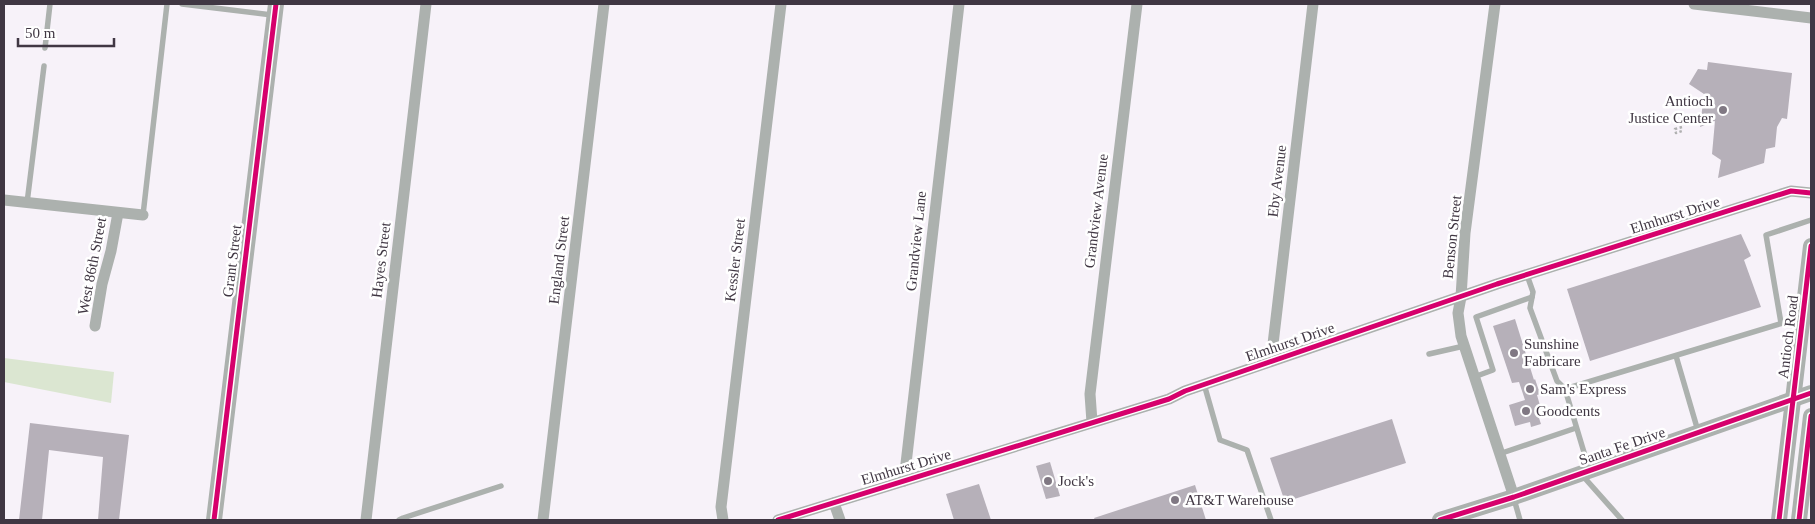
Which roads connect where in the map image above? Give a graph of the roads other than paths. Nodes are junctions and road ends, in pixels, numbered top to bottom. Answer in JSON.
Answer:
{"nodes":[{"id":1,"x":50,"y":4,"type":"edge"},
{"id":2,"x":167,"y":4,"type":"edge"},
{"id":3,"x":182,"y":4,"type":"edge"},
{"id":4,"x":426,"y":4,"type":"edge"},
{"id":5,"x":604,"y":4,"type":"edge"},
{"id":6,"x":781,"y":4,"type":"edge"},
{"id":7,"x":959,"y":4,"type":"edge"},
{"id":8,"x":1137,"y":4,"type":"edge"},
{"id":9,"x":1313,"y":4,"type":"edge"},
{"id":10,"x":1495,"y":4,"type":"edge"},
{"id":11,"x":1694,"y":4,"type":"edge"},
{"id":12,"x":275,"y":9,"type":"edge"},
{"id":13,"x":1811,"y":18,"type":"edge"},
{"id":14,"x":45,"y":48,"type":"dead end"},
{"id":15,"x":44,"y":66,"type":"dead end"},
{"id":16,"x":1811,"y":193,"type":"edge"},
{"id":17,"x":4,"y":200,"type":"edge"},
{"id":18,"x":27,"y":203,"type":"junction"},
{"id":19,"x":118,"y":213,"type":"junction"},
{"id":20,"x":143,"y":215,"type":"joint"},
{"id":21,"x":1811,"y":220,"type":"edge"},
{"id":22,"x":1811,"y":246,"type":"edge"},
{"id":23,"x":1527,"y":275,"type":"junction"},
{"id":24,"x":1461,"y":297,"type":"junction"},
{"id":25,"x":1532,"y":297,"type":"junction"},
{"id":26,"x":1781,"y":323,"type":"junction"},
{"id":27,"x":1802,"y":323,"type":"junction"},
{"id":28,"x":95,"y":326,"type":"dead end"},
{"id":29,"x":1464,"y":346,"type":"junction"},
{"id":30,"x":1429,"y":354,"type":"dead end"},
{"id":31,"x":1676,"y":356,"type":"junction"},
{"id":32,"x":1271,"y":362,"type":"junction"},
{"id":33,"x":1474,"y":377,"type":"junction"},
{"id":34,"x":1204,"y":384,"type":"junction"},
{"id":35,"x":1566,"y":389,"type":"junction"},
{"id":36,"x":1811,"y":393,"type":"edge"},
{"id":37,"x":1793,"y":400,"type":"junction"},
{"id":38,"x":1811,"y":416,"type":"edge"},
{"id":39,"x":1092,"y":422,"type":"junction"},
{"id":40,"x":1576,"y":428,"type":"junction"},
{"id":41,"x":1699,"y":433,"type":"junction"},
{"id":42,"x":1499,"y":454,"type":"junction"},
{"id":43,"x":1585,"y":472,"type":"junction"},
{"id":44,"x":904,"y":481,"type":"junction"},
{"id":45,"x":501,"y":486,"type":"dead end"},
{"id":46,"x":1514,"y":496,"type":"junction"},
{"id":47,"x":834,"y":503,"type":"junction"},
{"id":48,"x":214,"y":520,"type":"edge"},
{"id":49,"x":366,"y":520,"type":"edge"},
{"id":50,"x":399,"y":520,"type":"edge"},
{"id":51,"x":543,"y":520,"type":"edge"},
{"id":52,"x":723,"y":520,"type":"edge"},
{"id":53,"x":778,"y":520,"type":"edge"},
{"id":54,"x":840,"y":520,"type":"edge"},
{"id":55,"x":1271,"y":520,"type":"edge"},
{"id":56,"x":1440,"y":520,"type":"edge"},
{"id":57,"x":1520,"y":520,"type":"edge"},
{"id":58,"x":1622,"y":520,"type":"edge"},
{"id":59,"x":1779,"y":520,"type":"edge"},
{"id":60,"x":1799,"y":520,"type":"edge"}],
"edges":[{"from":1,"to":14,"type":"lane"},
{"from":2,"to":20,"type":"lane"},
{"from":3,"to":12,"type":"lane"},
{"from":4,"to":49,"type":"street","name":"Hayes Street"},
{"from":5,"to":51,"type":"street","name":"England Street"},
{"from":6,"to":52,"type":"street","name":"Kessler Street"},
{"from":7,"to":44,"type":"street","name":"Grandview Lane"},
{"from":8,"to":39,"type":"street","name":"Grandview Avenue"},
{"from":9,"to":32,"type":"street","name":"Eby Avenue"},
{"from":10,"to":24,"type":"street","name":"Benson Street"},
{"from":11,"to":13,"type":"street"},
{"from":12,"to":48,"type":"main road","name":"Grant Street"},
{"from":15,"to":18,"type":"lane"},
{"from":16,"to":23,"type":"street","name":"Elmhurst Drive"},
{"from":17,"to":18,"type":"street","name":"West 86th Street"},
{"from":18,"to":19,"type":"street","name":"West 86th Street"},
{"from":19,"to":20,"type":"street","name":"West 86th Street"},
{"from":19,"to":28,"type":"street","name":"West 86th Street"},
{"from":21,"to":26,"type":"lane"},
{"from":22,"to":27,"type":"main road","name":"Antioch Road"},
{"from":23,"to":24,"type":"street","name":"Elmhurst Drive"},
{"from":23,"to":25,"type":"lane"},
{"from":24,"to":29,"type":"street","name":"Benson Street"},
{"from":24,"to":32,"type":"street","name":"Elmhurst Drive"},
{"from":25,"to":33,"type":"lane"},
{"from":25,"to":35,"type":"lane"},
{"from":26,"to":27,"type":"lane"},
{"from":26,"to":31,"type":"lane"},
{"from":27,"to":37,"type":"main road","name":"Antioch Road"},
{"from":29,"to":30,"type":"lane"},
{"from":29,"to":33,"type":"street","name":"Benson Street"},
{"from":31,"to":35,"type":"lane"},
{"from":31,"to":41,"type":"lane"},
{"from":32,"to":34,"type":"street","name":"Elmhurst Drive"},
{"from":33,"to":42,"type":"street","name":"Benson Street"},
{"from":34,"to":39,"type":"street","name":"Elmhurst Drive"},
{"from":34,"to":55,"type":"lane"},
{"from":35,"to":40,"type":"lane"},
{"from":36,"to":37,"type":"main road","name":"Santa Fe Drive"},
{"from":37,"to":41,"type":"main road","name":"Santa Fe Drive"},
{"from":37,"to":59,"type":"main road","name":"Antioch Road"},
{"from":38,"to":60,"type":"main road"},
{"from":39,"to":44,"type":"street","name":"Elmhurst Drive"},
{"from":40,"to":42,"type":"lane"},
{"from":40,"to":43,"type":"lane"},
{"from":41,"to":43,"type":"main road","name":"Santa Fe Drive"},
{"from":42,"to":46,"type":"street","name":"Benson Street"},
{"from":43,"to":46,"type":"main road","name":"Santa Fe Drive"},
{"from":43,"to":58,"type":"lane"},
{"from":44,"to":47,"type":"street","name":"Elmhurst Drive"},
{"from":45,"to":50,"type":"lane"},
{"from":46,"to":56,"type":"main road","name":"Santa Fe Drive"},
{"from":46,"to":57,"type":"lane"},
{"from":47,"to":53,"type":"street","name":"Elmhurst Drive"},
{"from":47,"to":54,"type":"street"}]}
